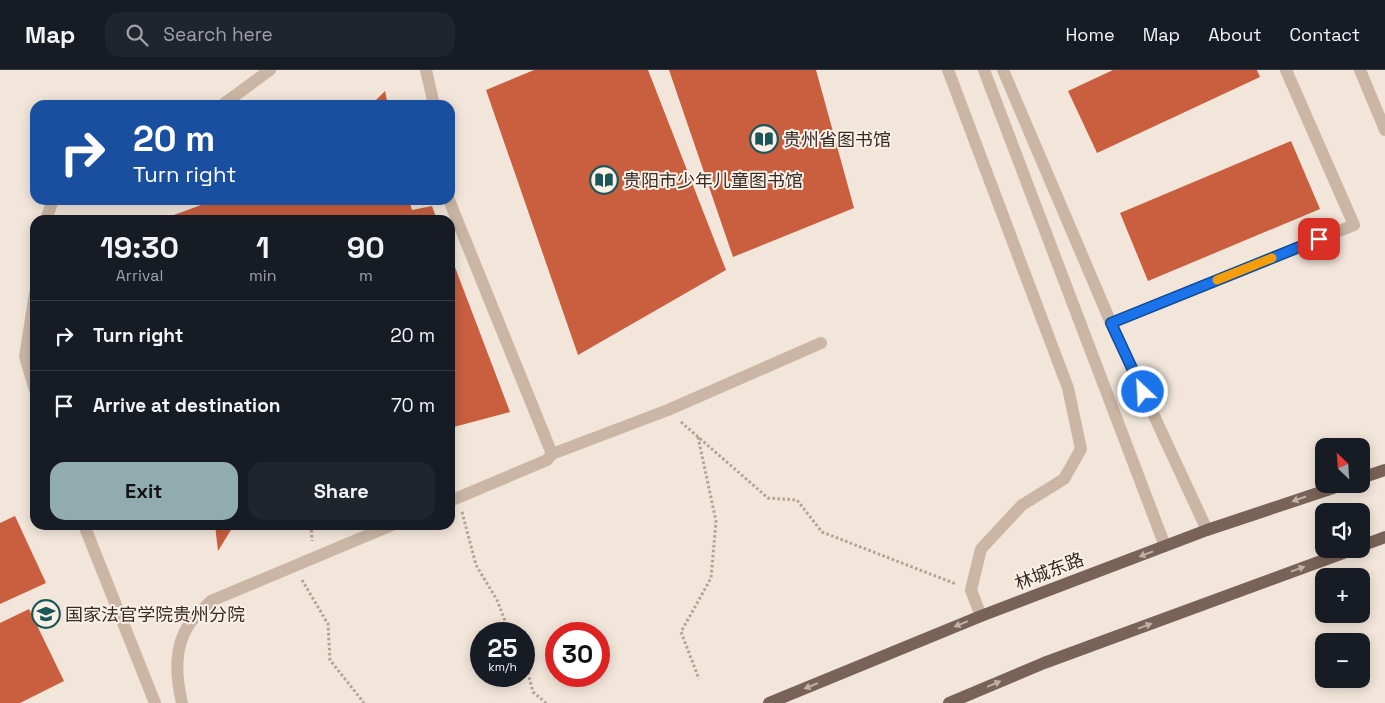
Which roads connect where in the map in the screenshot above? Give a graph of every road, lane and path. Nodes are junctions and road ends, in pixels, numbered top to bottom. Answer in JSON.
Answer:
{"nodes":[{"id":1,"x":270,"y":70,"type":"edge"},
{"id":2,"x":426,"y":70,"type":"edge"},
{"id":3,"x":948,"y":70,"type":"edge"},
{"id":4,"x":984,"y":70,"type":"edge"},
{"id":5,"x":1003,"y":70,"type":"edge"},
{"id":6,"x":1286,"y":70,"type":"edge"},
{"id":7,"x":1360,"y":70,"type":"edge"},
{"id":8,"x":229,"y":100,"type":"edge"},
{"id":9,"x":433,"y":100,"type":"edge"},
{"id":10,"x":1385,"y":130,"type":"edge"},
{"id":11,"x":451,"y":205,"type":"edge"},
{"id":12,"x":1111,"y":323,"type":"junction"},
{"id":13,"x":30,"y":325,"type":"edge"},
{"id":14,"x":820,"y":343,"type":"dead end"},
{"id":15,"x":30,"y":372,"type":"edge"},
{"id":16,"x":668,"y":410,"type":"junction"},
{"id":17,"x":698,"y":436,"type":"junction"},
{"id":18,"x":552,"y":454,"type":"junction"},
{"id":19,"x":1385,"y":470,"type":"edge"},
{"id":20,"x":1370,"y":475,"type":"edge"},
{"id":21,"x":1318,"y":493,"type":"edge"},
{"id":22,"x":455,"y":499,"type":"edge"},
{"id":23,"x":455,"y":502,"type":"edge"},
{"id":24,"x":86,"y":530,"type":"edge"},
{"id":25,"x":311,"y":530,"type":"edge"},
{"id":26,"x":380,"y":530,"type":"edge"},
{"id":27,"x":1208,"y":530,"type":"junction"},
{"id":28,"x":1385,"y":537,"type":"edge"},
{"id":29,"x":1370,"y":543,"type":"edge"},
{"id":30,"x":1165,"y":546,"type":"junction"},
{"id":31,"x":1330,"y":558,"type":"edge"},
{"id":32,"x":309,"y":560,"type":"junction"},
{"id":33,"x":971,"y":590,"type":"junction"},
{"id":34,"x":981,"y":616,"type":"junction"},
{"id":35,"x":505,"y":622,"type":"edge"},
{"id":36,"x":698,"y":679,"type":"dead end"},
{"id":37,"x":532,"y":687,"type":"edge"},
{"id":38,"x":155,"y":703,"type":"edge"},
{"id":39,"x":182,"y":703,"type":"edge"},
{"id":40,"x":364,"y":703,"type":"edge"},
{"id":41,"x":546,"y":703,"type":"edge"},
{"id":42,"x":769,"y":703,"type":"edge"},
{"id":43,"x":950,"y":703,"type":"edge"}],
"edges":[{"from":1,"to":8,"type":"street"},
{"from":2,"to":9,"type":"street"},
{"from":3,"to":33,"type":"street"},
{"from":4,"to":30,"type":"street"},
{"from":5,"to":12,"type":"street"},
{"from":6,"to":12,"type":"street"},
{"from":7,"to":10,"type":"street"},
{"from":11,"to":18,"type":"street"},
{"from":12,"to":27,"type":"street"},
{"from":13,"to":15,"type":"street"},
{"from":14,"to":16,"type":"street"},
{"from":16,"to":17,"type":"path"},
{"from":16,"to":18,"type":"street"},
{"from":17,"to":33,"type":"path"},
{"from":17,"to":36,"type":"path"},
{"from":18,"to":22,"type":"street"},
{"from":19,"to":20,"type":"main road"},
{"from":21,"to":27,"type":"main road","name":"林城东路","one_way":true},
{"from":23,"to":35,"type":"path"},
{"from":24,"to":38,"type":"street"},
{"from":25,"to":32,"type":"path"},
{"from":26,"to":32,"type":"street"},
{"from":27,"to":30,"type":"main road","name":"林城东路"},
{"from":28,"to":29,"type":"main road"},
{"from":30,"to":34,"type":"main road","name":"林城东路","one_way":true},
{"from":43,"to":31,"type":"main road","one_way":true},
{"from":32,"to":39,"type":"street"},
{"from":32,"to":40,"type":"path"},
{"from":33,"to":34,"type":"street"},
{"from":34,"to":42,"type":"main road","name":"林城东路","one_way":true},
{"from":37,"to":41,"type":"path"}]}
